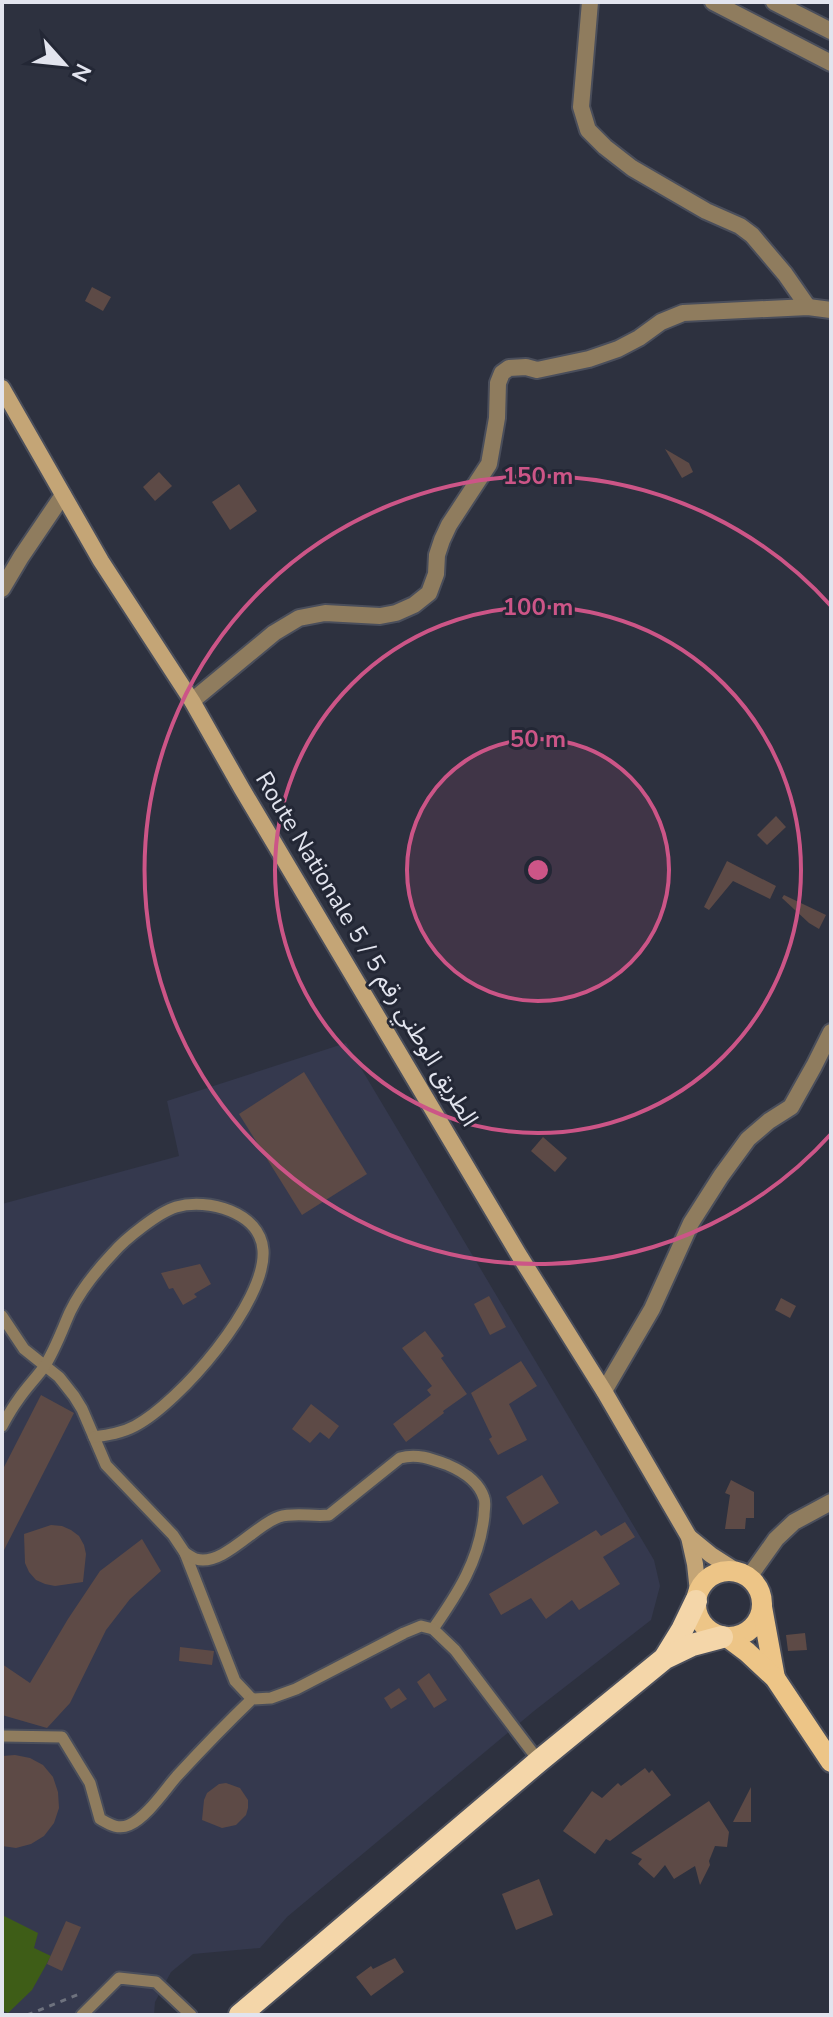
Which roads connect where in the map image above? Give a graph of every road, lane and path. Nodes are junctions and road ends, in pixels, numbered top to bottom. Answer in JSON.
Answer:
{"nodes":[{"id":1,"x":590,"y":2,"type":"edge"},
{"id":2,"x":713,"y":2,"type":"edge"},
{"id":3,"x":774,"y":2,"type":"edge"},
{"id":4,"x":831,"y":31,"type":"edge"},
{"id":5,"x":831,"y":63,"type":"edge"},
{"id":6,"x":808,"y":307,"type":"junction"},
{"id":7,"x":831,"y":310,"type":"edge"},
{"id":8,"x":2,"y":388,"type":"edge"},
{"id":9,"x":63,"y":495,"type":"junction"},
{"id":10,"x":2,"y":589,"type":"edge"},
{"id":11,"x":192,"y":701,"type":"junction"},
{"id":12,"x":831,"y":1032,"type":"edge"},
{"id":13,"x":2,"y":1316,"type":"edge"},
{"id":14,"x":45,"y":1365,"type":"junction"},
{"id":15,"x":604,"y":1391,"type":"junction"},
{"id":16,"x":2,"y":1426,"type":"edge"},
{"id":17,"x":94,"y":1437,"type":"junction"},
{"id":18,"x":831,"y":1502,"type":"edge"},
{"id":19,"x":689,"y":1537,"type":"junction"},
{"id":20,"x":185,"y":1553,"type":"junction"},
{"id":21,"x":742,"y":1574,"type":"junction"},
{"id":22,"x":697,"y":1596,"type":"junction"},
{"id":23,"x":762,"y":1607,"type":"junction"},
{"id":24,"x":433,"y":1629,"type":"junction"},
{"id":25,"x":724,"y":1637,"type":"junction"},
{"id":26,"x":665,"y":1658,"type":"junction"},
{"id":27,"x":775,"y":1678,"type":"junction"},
{"id":28,"x":252,"y":1699,"type":"junction"},
{"id":29,"x":2,"y":1736,"type":"edge"},
{"id":30,"x":539,"y":1761,"type":"junction"},
{"id":31,"x":831,"y":1762,"type":"edge"},
{"id":32,"x":119,"y":1978,"type":"junction"},
{"id":33,"x":27,"y":2015,"type":"edge"},
{"id":34,"x":82,"y":2015,"type":"edge"},
{"id":35,"x":191,"y":2015,"type":"edge"},
{"id":36,"x":240,"y":2015,"type":"edge"}],
"edges":[{"from":1,"to":6,"type":"street"},
{"from":2,"to":5,"type":"street"},
{"from":3,"to":4,"type":"street"},
{"from":6,"to":7,"type":"street"},
{"from":6,"to":11,"type":"street"},
{"from":8,"to":9,"type":"main road","name":"Route Nationale 5 / الطريق الوطني رقم 5"},
{"from":9,"to":10,"type":"street"},
{"from":9,"to":11,"type":"main road","name":"Route Nationale 5 / الطريق الوطني رقم 5"},
{"from":11,"to":15,"type":"main road","name":"Route Nationale 5 / الطريق الوطني رقم 5"},
{"from":12,"to":15,"type":"street"},
{"from":13,"to":14,"type":"lane"},
{"from":14,"to":16,"type":"lane"},
{"from":14,"to":17,"type":"lane"},
{"from":14,"to":17,"type":"lane"},
{"from":15,"to":19,"type":"main road","name":"Route Nationale 5 / الطريق الوطني رقم 5"},
{"from":17,"to":20,"type":"lane"},
{"from":18,"to":21,"type":"street"},
{"from":19,"to":21,"type":"main road"},
{"from":19,"to":22,"type":"main road"},
{"from":20,"to":24,"type":"lane"},
{"from":20,"to":28,"type":"lane"},
{"from":21,"to":22,"type":"main road"},
{"from":21,"to":23,"type":"main road"},
{"from":22,"to":25,"type":"main road"},
{"from":22,"to":26,"type":"highway"},
{"from":23,"to":25,"type":"main road"},
{"from":23,"to":27,"type":"main road"},
{"from":24,"to":28,"type":"lane"},
{"from":24,"to":30,"type":"lane"},
{"from":25,"to":26,"type":"highway"},
{"from":25,"to":27,"type":"main road"},
{"from":26,"to":30,"type":"highway"},
{"from":27,"to":31,"type":"main road"},
{"from":28,"to":29,"type":"lane"},
{"from":30,"to":36,"type":"highway"},
{"from":32,"to":33,"type":"path"},
{"from":32,"to":34,"type":"lane"},
{"from":32,"to":35,"type":"lane"}]}
